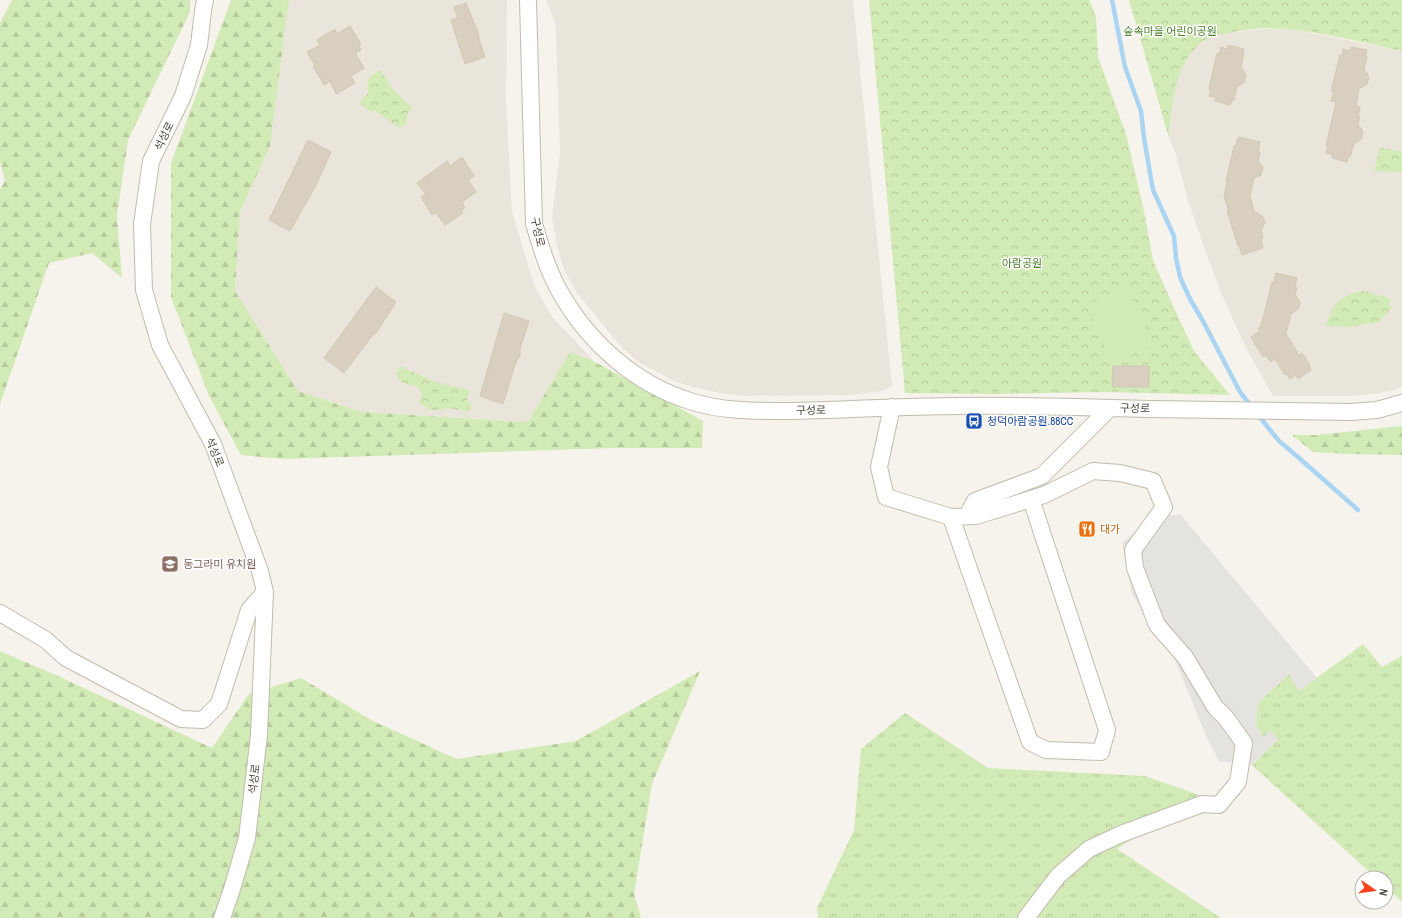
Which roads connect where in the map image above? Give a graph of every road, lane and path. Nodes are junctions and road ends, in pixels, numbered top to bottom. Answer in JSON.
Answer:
{"nodes":[{"id":1,"x":206,"y":0,"type":"edge"},
{"id":2,"x":528,"y":0,"type":"edge"},
{"id":3,"x":1402,"y":403,"type":"edge"},
{"id":4,"x":892,"y":407,"type":"junction"},
{"id":5,"x":1110,"y":408,"type":"junction"},
{"id":6,"x":1031,"y":499,"type":"junction"},
{"id":7,"x":959,"y":516,"type":"junction"},
{"id":8,"x":265,"y":592,"type":"junction"},
{"id":9,"x":0,"y":613,"type":"edge"},
{"id":10,"x":222,"y":918,"type":"edge"},
{"id":11,"x":1026,"y":918,"type":"edge"}],
"edges":[{"from":1,"to":8,"type":"street","name":"석성로"},
{"from":2,"to":4,"type":"street","name":"구성로"},
{"from":3,"to":5,"type":"street","name":"구성로"},
{"from":4,"to":5,"type":"street","name":"구성로"},
{"from":4,"to":7,"type":"street"},
{"from":5,"to":7,"type":"street"},
{"from":6,"to":7,"type":"street"},
{"from":6,"to":7,"type":"street"},
{"from":6,"to":11,"type":"street"},
{"from":8,"to":9,"type":"street"},
{"from":8,"to":10,"type":"street","name":"석성로"}]}
